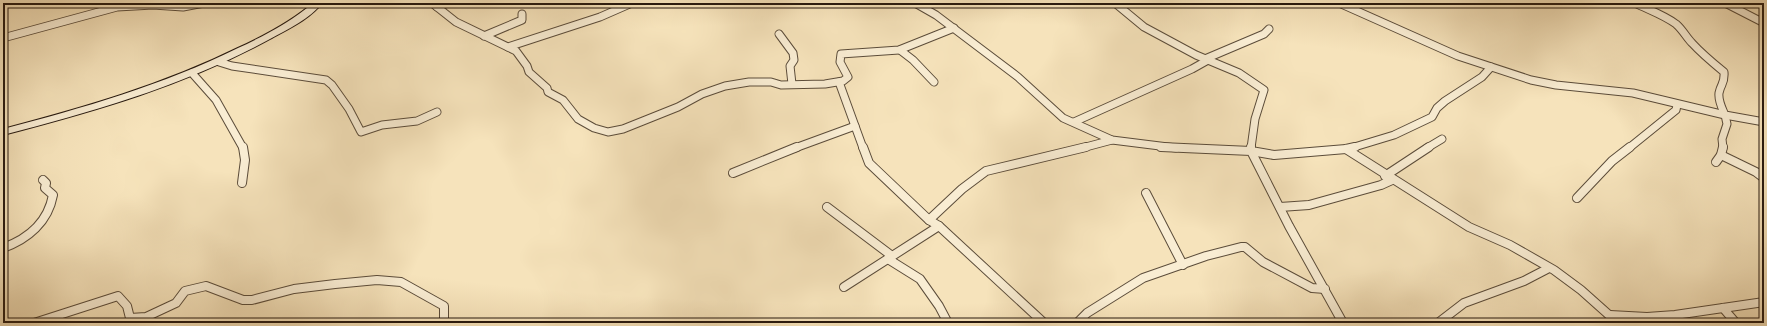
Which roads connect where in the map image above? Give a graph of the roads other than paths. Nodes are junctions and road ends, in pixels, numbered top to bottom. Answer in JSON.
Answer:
{"nodes":[{"id":1,"x":204,"y":3,"type":"edge"},
{"id":2,"x":318,"y":3,"type":"edge"},
{"id":3,"x":448,"y":3,"type":"edge"},
{"id":4,"x":632,"y":3,"type":"edge"},
{"id":5,"x":915,"y":3,"type":"edge"},
{"id":6,"x":1115,"y":3,"type":"edge"},
{"id":7,"x":1339,"y":3,"type":"edge"},
{"id":8,"x":1635,"y":3,"type":"edge"},
{"id":9,"x":1725,"y":3,"type":"edge"},
{"id":10,"x":434,"y":5,"type":"edge"},
{"id":11,"x":522,"y":14,"type":"dead end"},
{"id":12,"x":1748,"y":14,"type":"junction"},
{"id":13,"x":1764,"y":16,"type":"edge"},
{"id":14,"x":1764,"y":23,"type":"edge"},
{"id":15,"x":954,"y":28,"type":"junction"},
{"id":16,"x":1269,"y":29,"type":"dead end"},
{"id":17,"x":779,"y":34,"type":"dead end"},
{"id":18,"x":484,"y":36,"type":"junction"},
{"id":19,"x":3,"y":38,"type":"edge"},
{"id":20,"x":508,"y":47,"type":"junction"},
{"id":21,"x":900,"y":50,"type":"junction"},
{"id":22,"x":1207,"y":60,"type":"junction"},
{"id":23,"x":219,"y":62,"type":"junction"},
{"id":24,"x":1491,"y":67,"type":"junction"},
{"id":25,"x":192,"y":73,"type":"junction"},
{"id":26,"x":839,"y":82,"type":"junction"},
{"id":27,"x":934,"y":82,"type":"dead end"},
{"id":28,"x":792,"y":84,"type":"junction"},
{"id":29,"x":1677,"y":105,"type":"junction"},
{"id":30,"x":437,"y":112,"type":"dead end"},
{"id":31,"x":1725,"y":115,"type":"junction"},
{"id":32,"x":1074,"y":122,"type":"junction"},
{"id":33,"x":1764,"y":122,"type":"edge"},
{"id":34,"x":855,"y":126,"type":"junction"},
{"id":35,"x":3,"y":132,"type":"edge"},
{"id":36,"x":1442,"y":139,"type":"dead end"},
{"id":37,"x":1112,"y":140,"type":"junction"},
{"id":38,"x":1346,"y":149,"type":"junction"},
{"id":39,"x":1251,"y":151,"type":"junction"},
{"id":40,"x":1721,"y":155,"type":"junction"},
{"id":41,"x":1716,"y":162,"type":"dead end"},
{"id":42,"x":733,"y":173,"type":"dead end"},
{"id":43,"x":1389,"y":178,"type":"junction"},
{"id":44,"x":1764,"y":178,"type":"edge"},
{"id":45,"x":43,"y":180,"type":"dead end"},
{"id":46,"x":242,"y":183,"type":"dead end"},
{"id":47,"x":1146,"y":194,"type":"dead end"},
{"id":48,"x":1577,"y":198,"type":"dead end"},
{"id":49,"x":827,"y":206,"type":"dead end"},
{"id":50,"x":1280,"y":207,"type":"junction"},
{"id":51,"x":929,"y":220,"type":"junction"},
{"id":52,"x":938,"y":226,"type":"junction"},
{"id":53,"x":3,"y":248,"type":"edge"},
{"id":54,"x":890,"y":258,"type":"junction"},
{"id":55,"x":1183,"y":265,"type":"junction"},
{"id":56,"x":1549,"y":268,"type":"junction"},
{"id":57,"x":844,"y":288,"type":"dead end"},
{"id":58,"x":1325,"y":289,"type":"junction"},
{"id":59,"x":1764,"y":302,"type":"edge"},
{"id":60,"x":1723,"y":308,"type":"junction"},
{"id":61,"x":1610,"y":315,"type":"junction"},
{"id":62,"x":34,"y":323,"type":"edge"},
{"id":63,"x":444,"y":323,"type":"edge"},
{"id":64,"x":948,"y":323,"type":"edge"},
{"id":65,"x":1044,"y":323,"type":"edge"},
{"id":66,"x":1077,"y":323,"type":"edge"},
{"id":67,"x":1343,"y":323,"type":"edge"},
{"id":68,"x":1438,"y":323,"type":"edge"},
{"id":69,"x":1618,"y":323,"type":"edge"},
{"id":70,"x":1736,"y":323,"type":"edge"}],
"edges":[{"from":1,"to":19,"type":"street"},
{"from":2,"to":23,"type":"street"},
{"from":3,"to":10,"type":"street"},
{"from":4,"to":20,"type":"street"},
{"from":5,"to":15,"type":"street"},
{"from":6,"to":22,"type":"street"},
{"from":7,"to":24,"type":"street"},
{"from":8,"to":31,"type":"street"},
{"from":9,"to":12,"type":"street"},
{"from":10,"to":18,"type":"street"},
{"from":11,"to":18,"type":"street"},
{"from":12,"to":13,"type":"street"},
{"from":12,"to":14,"type":"street"},
{"from":15,"to":21,"type":"street"},
{"from":15,"to":32,"type":"street"},
{"from":16,"to":22,"type":"street"},
{"from":17,"to":28,"type":"street"},
{"from":18,"to":20,"type":"street"},
{"from":20,"to":28,"type":"street"},
{"from":21,"to":26,"type":"street"},
{"from":21,"to":27,"type":"street"},
{"from":22,"to":32,"type":"street"},
{"from":22,"to":39,"type":"street"},
{"from":23,"to":25,"type":"street"},
{"from":23,"to":30,"type":"street"},
{"from":24,"to":29,"type":"street"},
{"from":24,"to":38,"type":"street"},
{"from":25,"to":35,"type":"street"},
{"from":25,"to":46,"type":"street"},
{"from":26,"to":28,"type":"street"},
{"from":26,"to":34,"type":"street"},
{"from":29,"to":31,"type":"street"},
{"from":29,"to":48,"type":"street"},
{"from":31,"to":33,"type":"street"},
{"from":31,"to":40,"type":"street"},
{"from":32,"to":37,"type":"street"},
{"from":34,"to":42,"type":"street"},
{"from":34,"to":51,"type":"street"},
{"from":36,"to":43,"type":"street"},
{"from":37,"to":39,"type":"street"},
{"from":37,"to":51,"type":"street"},
{"from":38,"to":39,"type":"street"},
{"from":38,"to":43,"type":"street"},
{"from":39,"to":50,"type":"street"},
{"from":40,"to":41,"type":"street"},
{"from":40,"to":44,"type":"street"},
{"from":43,"to":50,"type":"street"},
{"from":43,"to":56,"type":"street"},
{"from":45,"to":53,"type":"street"},
{"from":47,"to":55,"type":"street"},
{"from":49,"to":54,"type":"street"},
{"from":50,"to":58,"type":"street"},
{"from":51,"to":52,"type":"street"},
{"from":52,"to":54,"type":"street"},
{"from":52,"to":65,"type":"street"},
{"from":54,"to":57,"type":"street"},
{"from":54,"to":64,"type":"street"},
{"from":55,"to":58,"type":"street"},
{"from":55,"to":66,"type":"street"},
{"from":56,"to":61,"type":"street"},
{"from":56,"to":68,"type":"street"},
{"from":58,"to":67,"type":"street"},
{"from":59,"to":60,"type":"street"},
{"from":60,"to":61,"type":"street"},
{"from":60,"to":70,"type":"street"},
{"from":61,"to":69,"type":"street"},
{"from":62,"to":63,"type":"street"}]}
